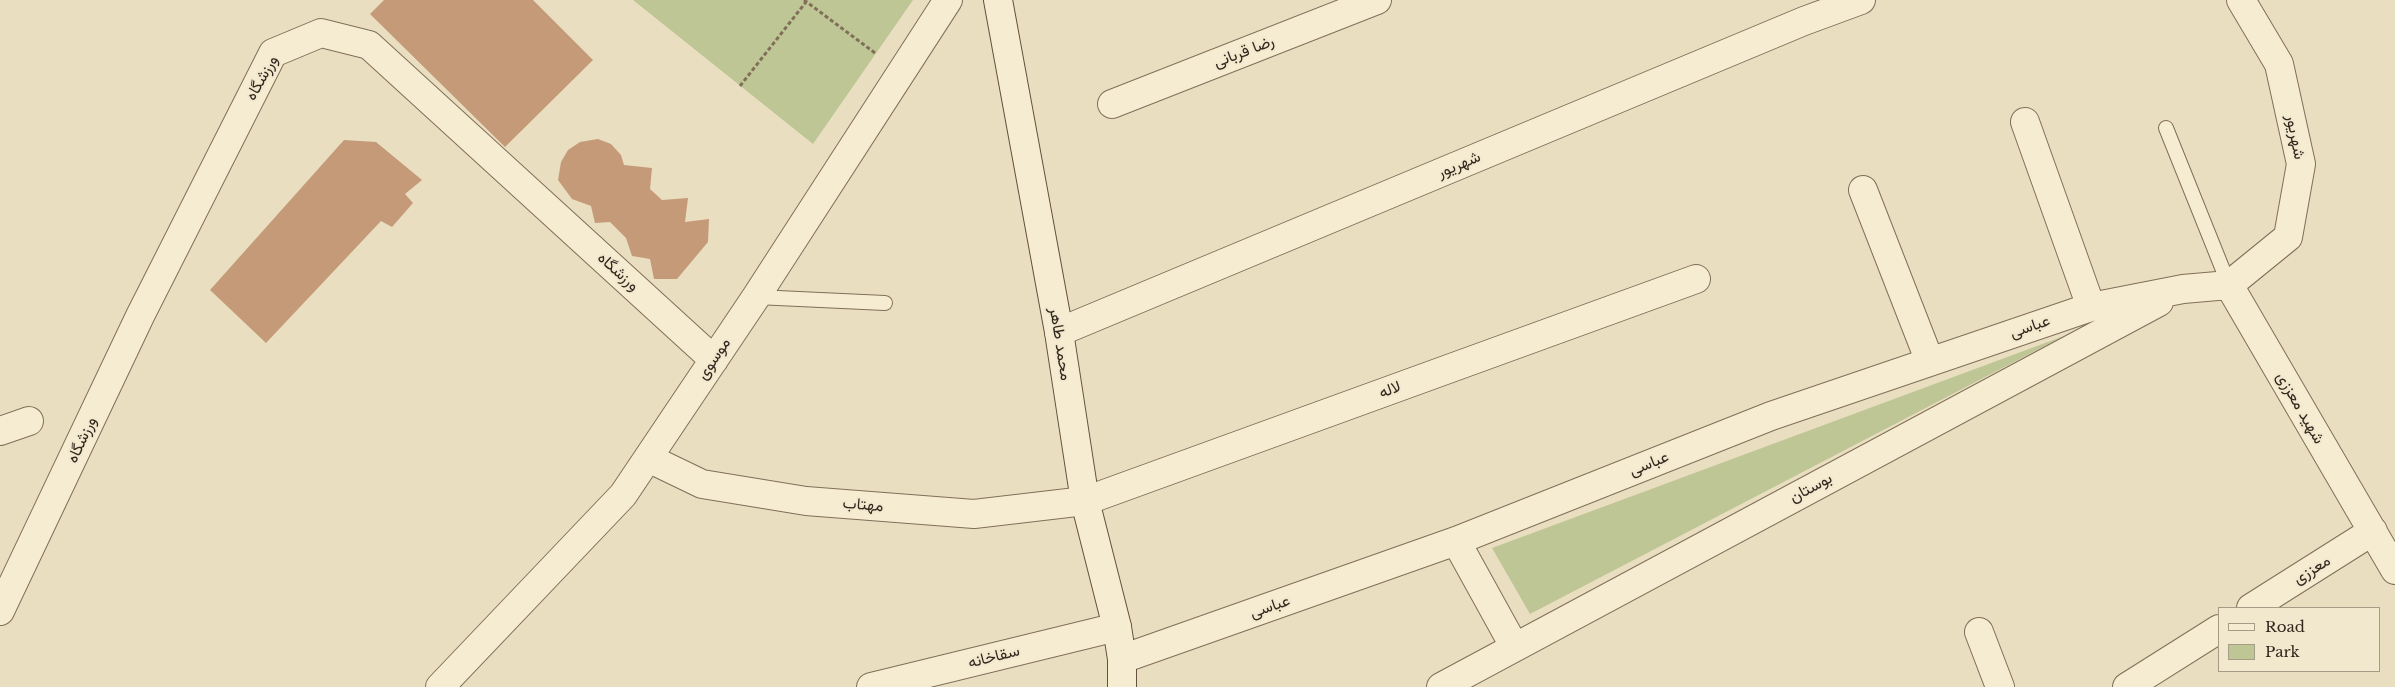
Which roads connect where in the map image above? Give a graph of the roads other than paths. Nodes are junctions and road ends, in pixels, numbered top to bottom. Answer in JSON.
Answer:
{"nodes":[{"id":1,"x":948,"y":0,"type":"edge"},
{"id":2,"x":998,"y":0,"type":"edge"},
{"id":3,"x":1377,"y":0,"type":"edge"},
{"id":4,"x":1861,"y":0,"type":"edge"},
{"id":5,"x":2241,"y":0,"type":"edge"},
{"id":6,"x":1801,"y":10,"type":"edge"},
{"id":7,"x":1112,"y":104,"type":"dead end"},
{"id":8,"x":2025,"y":122,"type":"dead end"},
{"id":9,"x":2166,"y":128,"type":"dead end"},
{"id":10,"x":1863,"y":190,"type":"dead end"},
{"id":11,"x":1696,"y":279,"type":"dead end"},
{"id":12,"x":2229,"y":285,"type":"junction"},
{"id":13,"x":2183,"y":289,"type":"junction"},
{"id":14,"x":756,"y":297,"type":"junction"},
{"id":15,"x":885,"y":304,"type":"dead end"},
{"id":16,"x":2091,"y":307,"type":"junction"},
{"id":17,"x":1059,"y":332,"type":"junction"},
{"id":18,"x":714,"y":360,"type":"junction"},
{"id":19,"x":1930,"y":362,"type":"junction"},
{"id":20,"x":29,"y":421,"type":"dead end"},
{"id":21,"x":0,"y":431,"type":"edge"},
{"id":22,"x":648,"y":458,"type":"junction"},
{"id":23,"x":1085,"y":501,"type":"junction"},
{"id":24,"x":2373,"y":531,"type":"junction"},
{"id":25,"x":1456,"y":541,"type":"junction"},
{"id":26,"x":2395,"y":570,"type":"edge"},
{"id":27,"x":2254,"y":607,"type":"edge"},
{"id":28,"x":0,"y":611,"type":"edge"},
{"id":29,"x":1117,"y":627,"type":"junction"},
{"id":30,"x":2218,"y":630,"type":"edge"},
{"id":31,"x":1979,"y":632,"type":"dead end"},
{"id":32,"x":1514,"y":646,"type":"junction"},
{"id":33,"x":1122,"y":659,"type":"junction"},
{"id":34,"x":440,"y":687,"type":"edge"},
{"id":35,"x":871,"y":687,"type":"edge"},
{"id":36,"x":1122,"y":687,"type":"edge"},
{"id":37,"x":1441,"y":687,"type":"edge"},
{"id":38,"x":2000,"y":687,"type":"edge"},
{"id":39,"x":2127,"y":687,"type":"edge"}],
"edges":[{"from":1,"to":14,"type":"street","name":"موسوی"},
{"from":2,"to":17,"type":"street","name":"محمد طاهر"},
{"from":3,"to":7,"type":"street","name":"رضا قربانی"},
{"from":4,"to":6,"type":"street","name":"شهریور"},
{"from":5,"to":12,"type":"street","name":"شهریور"},
{"from":6,"to":17,"type":"street","name":"شهریور"},
{"from":8,"to":16,"type":"street"},
{"from":9,"to":12,"type":"lane"},
{"from":10,"to":19,"type":"street"},
{"from":11,"to":23,"type":"street","name":"لاله"},
{"from":12,"to":13,"type":"street"},
{"from":12,"to":24,"type":"street","name":"شهید معززی"},
{"from":13,"to":16,"type":"street","name":"عباسی"},
{"from":13,"to":32,"type":"street","name":"بوستان"},
{"from":14,"to":15,"type":"lane"},
{"from":14,"to":18,"type":"street","name":"موسوی"},
{"from":16,"to":19,"type":"street","name":"عباسی"},
{"from":17,"to":23,"type":"street","name":"محمد طاهر"},
{"from":18,"to":22,"type":"street","name":"موسوی"},
{"from":18,"to":28,"type":"street","name":"ورزشگاه"},
{"from":19,"to":25,"type":"street","name":"عباسی"},
{"from":20,"to":21,"type":"street"},
{"from":22,"to":23,"type":"street","name":"مهتاب"},
{"from":22,"to":34,"type":"street","name":"موسوی"},
{"from":23,"to":29,"type":"street","name":"محمد طاهر"},
{"from":24,"to":26,"type":"street","name":"شهید معززی"},
{"from":24,"to":27,"type":"street","name":"معززی"},
{"from":25,"to":32,"type":"street"},
{"from":25,"to":33,"type":"street","name":"عباسی"},
{"from":29,"to":33,"type":"street","name":"محمد طاهر"},
{"from":29,"to":35,"type":"street","name":"سقاخانه"},
{"from":30,"to":39,"type":"street"},
{"from":31,"to":38,"type":"street"},
{"from":32,"to":37,"type":"street","name":"بوستان"},
{"from":33,"to":36,"type":"street","name":"محمد طاهر"}]}
